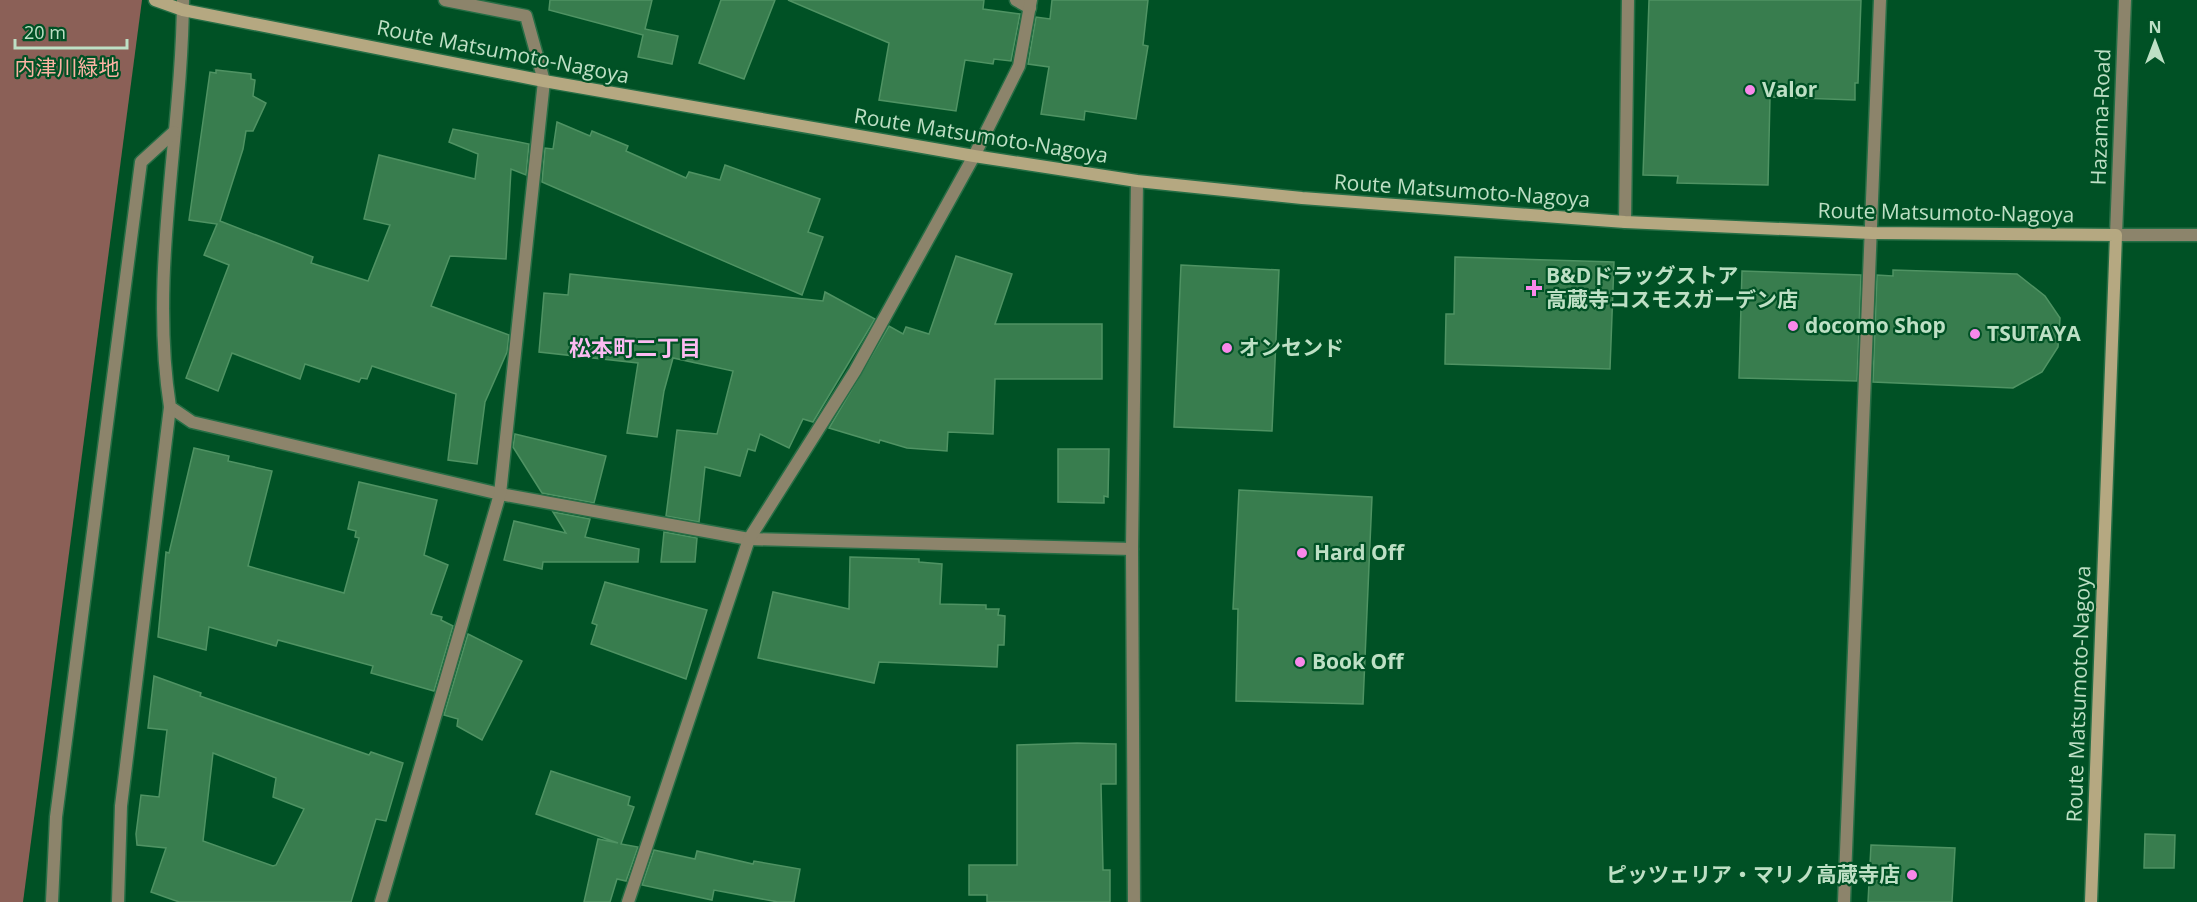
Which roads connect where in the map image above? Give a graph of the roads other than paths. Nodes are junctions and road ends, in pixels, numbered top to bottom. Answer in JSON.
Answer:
{"nodes":[{"id":1,"x":155,"y":0,"type":"edge"},
{"id":2,"x":445,"y":0,"type":"edge"},
{"id":3,"x":1016,"y":0,"type":"edge"},
{"id":4,"x":1628,"y":0,"type":"edge"},
{"id":5,"x":1880,"y":0,"type":"edge"},
{"id":6,"x":2125,"y":0,"type":"edge"},
{"id":7,"x":1030,"y":4,"type":"edge"},
{"id":8,"x":183,"y":5,"type":"edge"},
{"id":9,"x":544,"y":81,"type":"junction"},
{"id":10,"x":174,"y":132,"type":"junction"},
{"id":11,"x":974,"y":156,"type":"junction"},
{"id":12,"x":1137,"y":181,"type":"junction"},
{"id":13,"x":1625,"y":222,"type":"junction"},
{"id":14,"x":1872,"y":233,"type":"junction"},
{"id":15,"x":2116,"y":235,"type":"junction"},
{"id":16,"x":2197,"y":235,"type":"edge"},
{"id":17,"x":170,"y":407,"type":"junction"},
{"id":18,"x":500,"y":494,"type":"junction"},
{"id":19,"x":749,"y":539,"type":"junction"},
{"id":20,"x":1132,"y":549,"type":"junction"},
{"id":21,"x":52,"y":902,"type":"edge"},
{"id":22,"x":118,"y":902,"type":"edge"},
{"id":23,"x":381,"y":902,"type":"edge"},
{"id":24,"x":628,"y":902,"type":"edge"},
{"id":25,"x":1134,"y":902,"type":"edge"},
{"id":26,"x":1844,"y":902,"type":"edge"},
{"id":27,"x":2091,"y":902,"type":"edge"}],
"edges":[{"from":1,"to":8,"type":"main road","name":"Route Matsumoto-Nagoya"},
{"from":2,"to":9,"type":"street"},
{"from":3,"to":7,"type":"street"},
{"from":4,"to":13,"type":"street"},
{"from":5,"to":14,"type":"street"},
{"from":6,"to":15,"type":"street","name":"Hazama-Road"},
{"from":7,"to":11,"type":"street"},
{"from":8,"to":9,"type":"main road","name":"Route Matsumoto-Nagoya"},
{"from":8,"to":10,"type":"street"},
{"from":9,"to":11,"type":"main road","name":"Route Matsumoto-Nagoya"},
{"from":9,"to":18,"type":"street"},
{"from":10,"to":17,"type":"street"},
{"from":10,"to":21,"type":"street"},
{"from":11,"to":12,"type":"main road","name":"Route Matsumoto-Nagoya"},
{"from":11,"to":19,"type":"street"},
{"from":12,"to":13,"type":"main road","name":"Route Matsumoto-Nagoya"},
{"from":12,"to":20,"type":"street"},
{"from":13,"to":14,"type":"main road","name":"Route Matsumoto-Nagoya"},
{"from":14,"to":15,"type":"main road","name":"Route Matsumoto-Nagoya"},
{"from":14,"to":26,"type":"street"},
{"from":15,"to":16,"type":"street"},
{"from":15,"to":27,"type":"main road","name":"Route Matsumoto-Nagoya"},
{"from":17,"to":18,"type":"street"},
{"from":17,"to":22,"type":"street"},
{"from":18,"to":19,"type":"street"},
{"from":18,"to":23,"type":"street"},
{"from":19,"to":20,"type":"street"},
{"from":19,"to":24,"type":"street"},
{"from":20,"to":25,"type":"street"}]}
